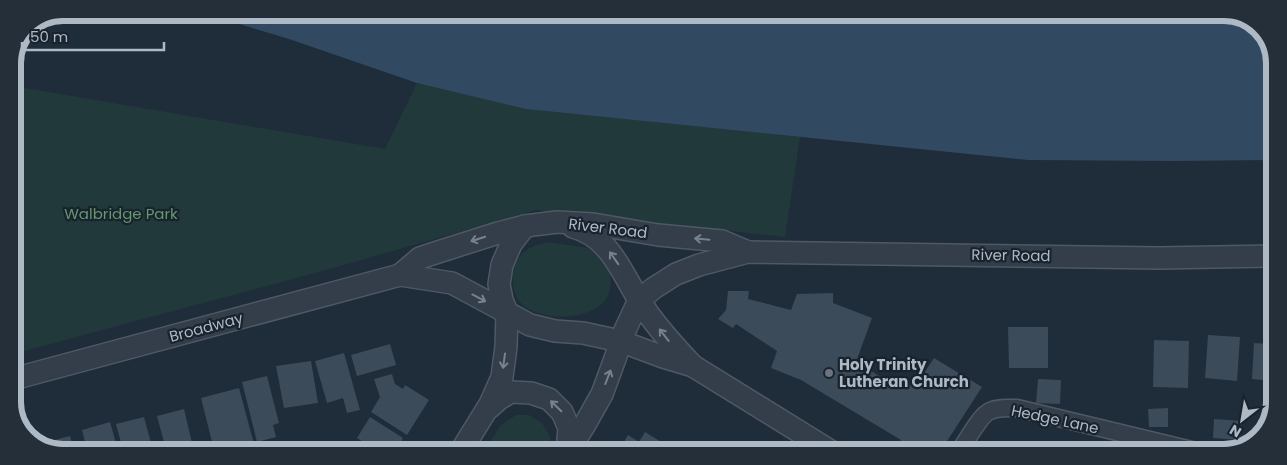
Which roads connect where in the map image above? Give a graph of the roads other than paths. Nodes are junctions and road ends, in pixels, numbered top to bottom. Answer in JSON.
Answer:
{"nodes":[{"id":1,"x":557,"y":222,"type":"junction"},
{"id":2,"x":525,"y":226,"type":"junction"},
{"id":3,"x":748,"y":252,"type":"junction"},
{"id":4,"x":1266,"y":256,"type":"edge"},
{"id":5,"x":400,"y":275,"type":"junction"},
{"id":6,"x":639,"y":300,"type":"junction"},
{"id":7,"x":507,"y":312,"type":"junction"},
{"id":8,"x":620,"y":341,"type":"junction"},
{"id":9,"x":693,"y":366,"type":"junction"},
{"id":10,"x":21,"y":378,"type":"edge"},
{"id":11,"x":487,"y":410,"type":"junction"},
{"id":12,"x":465,"y":444,"type":"edge"},
{"id":13,"x":568,"y":444,"type":"edge"},
{"id":14,"x":572,"y":444,"type":"edge"},
{"id":15,"x":819,"y":444,"type":"edge"},
{"id":16,"x":964,"y":444,"type":"edge"},
{"id":17,"x":1167,"y":444,"type":"edge"}],
"edges":[{"from":1,"to":2,"type":"street","name":"River Road"},
{"from":3,"to":1,"type":"street","name":"River Road","one_way":true},
{"from":6,"to":1,"type":"street","one_way":true},
{"from":2,"to":5,"type":"street","name":"Broadway","one_way":true},
{"from":2,"to":7,"type":"street"},
{"from":3,"to":4,"type":"street","name":"River Road"},
{"from":3,"to":6,"type":"street","name":"River Road"},
{"from":5,"to":7,"type":"street","name":"Broadway","one_way":true},
{"from":5,"to":10,"type":"street","name":"Broadway"},
{"from":6,"to":8,"type":"street","name":"River Road"},
{"from":9,"to":6,"type":"street","one_way":true},
{"from":7,"to":8,"type":"street","name":"Broadway"},
{"from":7,"to":11,"type":"street","one_way":true},
{"from":8,"to":9,"type":"street","name":"Broadway"},
{"from":14,"to":8,"type":"street","name":"River Road","one_way":true},
{"from":9,"to":15,"type":"street"},
{"from":11,"to":12,"type":"street"},
{"from":13,"to":11,"type":"street","one_way":true},
{"from":16,"to":17,"type":"street","name":"Hedge Lane"}]}
